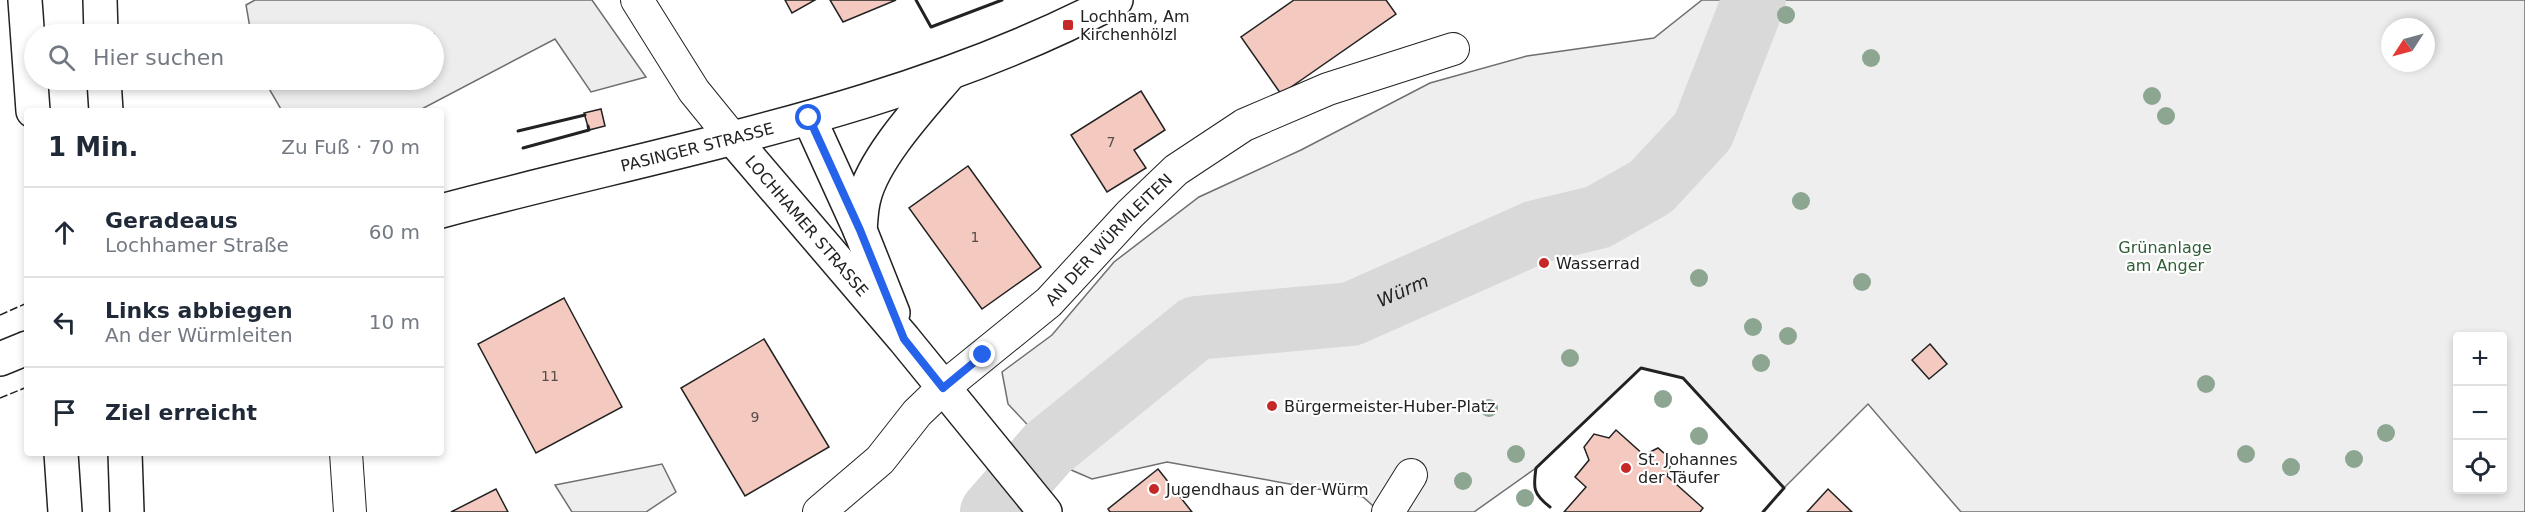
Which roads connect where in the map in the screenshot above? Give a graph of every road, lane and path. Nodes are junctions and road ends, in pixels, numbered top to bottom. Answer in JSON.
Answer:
{"nodes":[{"id":1,"x":25,"y":0,"type":"edge"},
{"id":2,"x":100,"y":0,"type":"edge"},
{"id":3,"x":637,"y":0,"type":"edge"},
{"id":4,"x":1116,"y":0,"type":"edge"},
{"id":5,"x":27,"y":24,"type":"edge"},
{"id":6,"x":101,"y":24,"type":"edge"},
{"id":7,"x":1453,"y":49,"type":"dead end"},
{"id":8,"x":952,"y":72,"type":"junction"},
{"id":9,"x":31,"y":90,"type":"edge"},
{"id":10,"x":105,"y":90,"type":"edge"},
{"id":11,"x":33,"y":108,"type":"edge"},
{"id":12,"x":106,"y":108,"type":"edge"},
{"id":13,"x":809,"y":118,"type":"junction"},
{"id":14,"x":734,"y":139,"type":"junction"},
{"id":15,"x":444,"y":210,"type":"edge"},
{"id":16,"x":860,"y":230,"type":"junction"},
{"id":17,"x":904,"y":339,"type":"junction"},
{"id":18,"x":24,"y":349,"type":"edge"},
{"id":19,"x":0,"y":359,"type":"edge"},
{"id":20,"x":943,"y":388,"type":"junction"},
{"id":21,"x":61,"y":456,"type":"edge"},
{"id":22,"x":125,"y":456,"type":"edge"},
{"id":23,"x":346,"y":456,"type":"edge"},
{"id":24,"x":1411,"y":475,"type":"dead end"},
{"id":25,"x":1044,"y":511,"type":"edge"},
{"id":26,"x":65,"y":512,"type":"edge"},
{"id":27,"x":127,"y":512,"type":"edge"},
{"id":28,"x":350,"y":512,"type":"edge"},
{"id":29,"x":819,"y":512,"type":"edge"},
{"id":30,"x":1388,"y":512,"type":"edge"}],
"edges":[{"from":1,"to":5,"type":"main road"},
{"from":2,"to":6,"type":"main road"},
{"from":3,"to":14,"type":"street"},
{"from":4,"to":8,"type":"main road","name":"PASINGER STRASSE"},
{"from":7,"to":20,"type":"street","name":"AN DER WÜRMLEITEN"},
{"from":8,"to":13,"type":"main road","name":"PASINGER STRASSE"},
{"from":8,"to":16,"type":"main road"},
{"from":9,"to":11,"type":"main road"},
{"from":10,"to":12,"type":"main road"},
{"from":13,"to":14,"type":"main road","name":"PASINGER STRASSE"},
{"from":13,"to":16,"type":"main road","name":"LOCHHAMER STRASSE"},
{"from":14,"to":15,"type":"main road","name":"PASINGER STRASSE"},
{"from":14,"to":17,"type":"main road","name":"LOCHHAMER STRASSE"},
{"from":16,"to":17,"type":"main road","name":"LOCHHAMER STRASSE"},
{"from":17,"to":20,"type":"main road","name":"LOCHHAMER STRASSE"},
{"from":18,"to":19,"type":"main road"},
{"from":20,"to":25,"type":"main road","name":"LOCHHAMER STRASSE"},
{"from":20,"to":29,"type":"street","name":"AN DER WÜRMLEITEN"},
{"from":21,"to":26,"type":"main road"},
{"from":22,"to":27,"type":"main road"},
{"from":23,"to":28,"type":"street"},
{"from":24,"to":30,"type":"street"}]}
